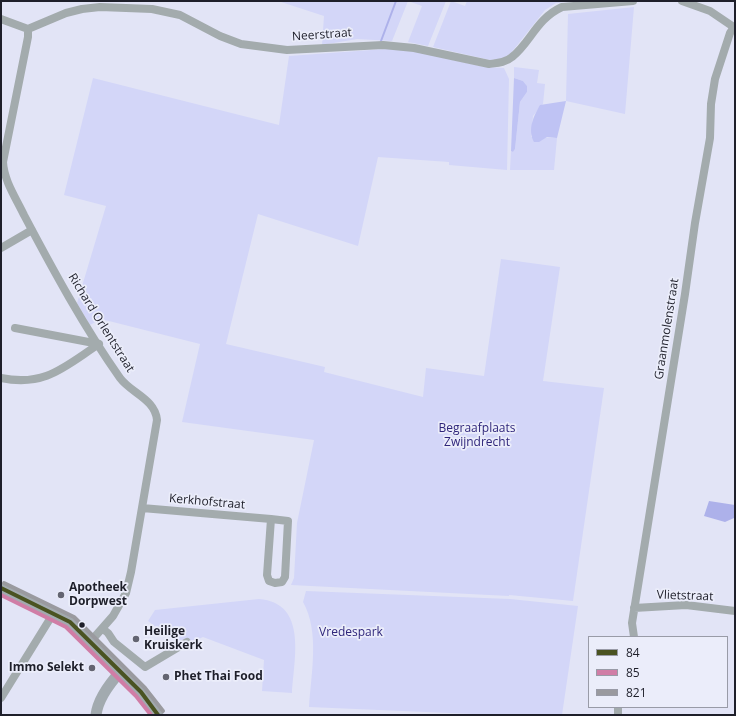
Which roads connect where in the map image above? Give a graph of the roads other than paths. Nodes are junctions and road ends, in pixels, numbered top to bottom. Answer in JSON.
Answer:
{"nodes":[{"id":1,"x":633,"y":1,"type":"edge"},
{"id":2,"x":682,"y":1,"type":"edge"},
{"id":3,"x":1,"y":19,"type":"edge"},
{"id":4,"x":734,"y":28,"type":"edge"},
{"id":5,"x":28,"y":29,"type":"junction"},
{"id":6,"x":32,"y":230,"type":"junction"},
{"id":7,"x":1,"y":248,"type":"edge"},
{"id":8,"x":15,"y":328,"type":"dead end"},
{"id":9,"x":98,"y":344,"type":"junction"},
{"id":10,"x":1,"y":378,"type":"edge"},
{"id":11,"x":142,"y":508,"type":"junction"},
{"id":12,"x":271,"y":519,"type":"junction"},
{"id":13,"x":1,"y":588,"type":"edge"},
{"id":14,"x":634,"y":608,"type":"junction"},
{"id":15,"x":735,"y":611,"type":"edge"},
{"id":16,"x":53,"y":614,"type":"junction"},
{"id":17,"x":103,"y":629,"type":"junction"},
{"id":18,"x":634,"y":636,"type":"edge"},
{"id":19,"x":91,"y":641,"type":"junction"},
{"id":20,"x":187,"y":642,"type":"dead end"},
{"id":21,"x":121,"y":671,"type":"junction"},
{"id":22,"x":1,"y":698,"type":"edge"},
{"id":23,"x":96,"y":715,"type":"edge"},
{"id":24,"x":158,"y":715,"type":"edge"}],
"edges":[{"from":1,"to":5,"type":"street","name":"Neerstraat"},
{"from":2,"to":4,"type":"street"},
{"from":3,"to":5,"type":"street"},
{"from":4,"to":14,"type":"street","name":"Graanmolenstraat"},
{"from":5,"to":6,"type":"street","name":"Richard Orlentstraat"},
{"from":6,"to":7,"type":"street"},
{"from":6,"to":9,"type":"street","name":"Richard Orlentstraat"},
{"from":8,"to":9,"type":"street"},
{"from":9,"to":10,"type":"street"},
{"from":9,"to":11,"type":"street","name":"Richard Orlentstraat"},
{"from":11,"to":12,"type":"street","name":"Kerkhofstraat"},
{"from":11,"to":17,"type":"street","name":"Richard Orlentstraat"},
{"from":12,"to":12,"type":"street","name":"Kerkhofstraat"},
{"from":13,"to":16,"type":"main road"},
{"from":14,"to":15,"type":"street","name":"Vlietstraat"},
{"from":14,"to":18,"type":"street","name":"Graanmolenstraat"},
{"from":16,"to":19,"type":"main road"},
{"from":16,"to":22,"type":"street"},
{"from":17,"to":19,"type":"street","name":"Richard Orlentstraat"},
{"from":17,"to":20,"type":"street"},
{"from":19,"to":21,"type":"main road"},
{"from":21,"to":23,"type":"main road"},
{"from":21,"to":24,"type":"main road"}]}
